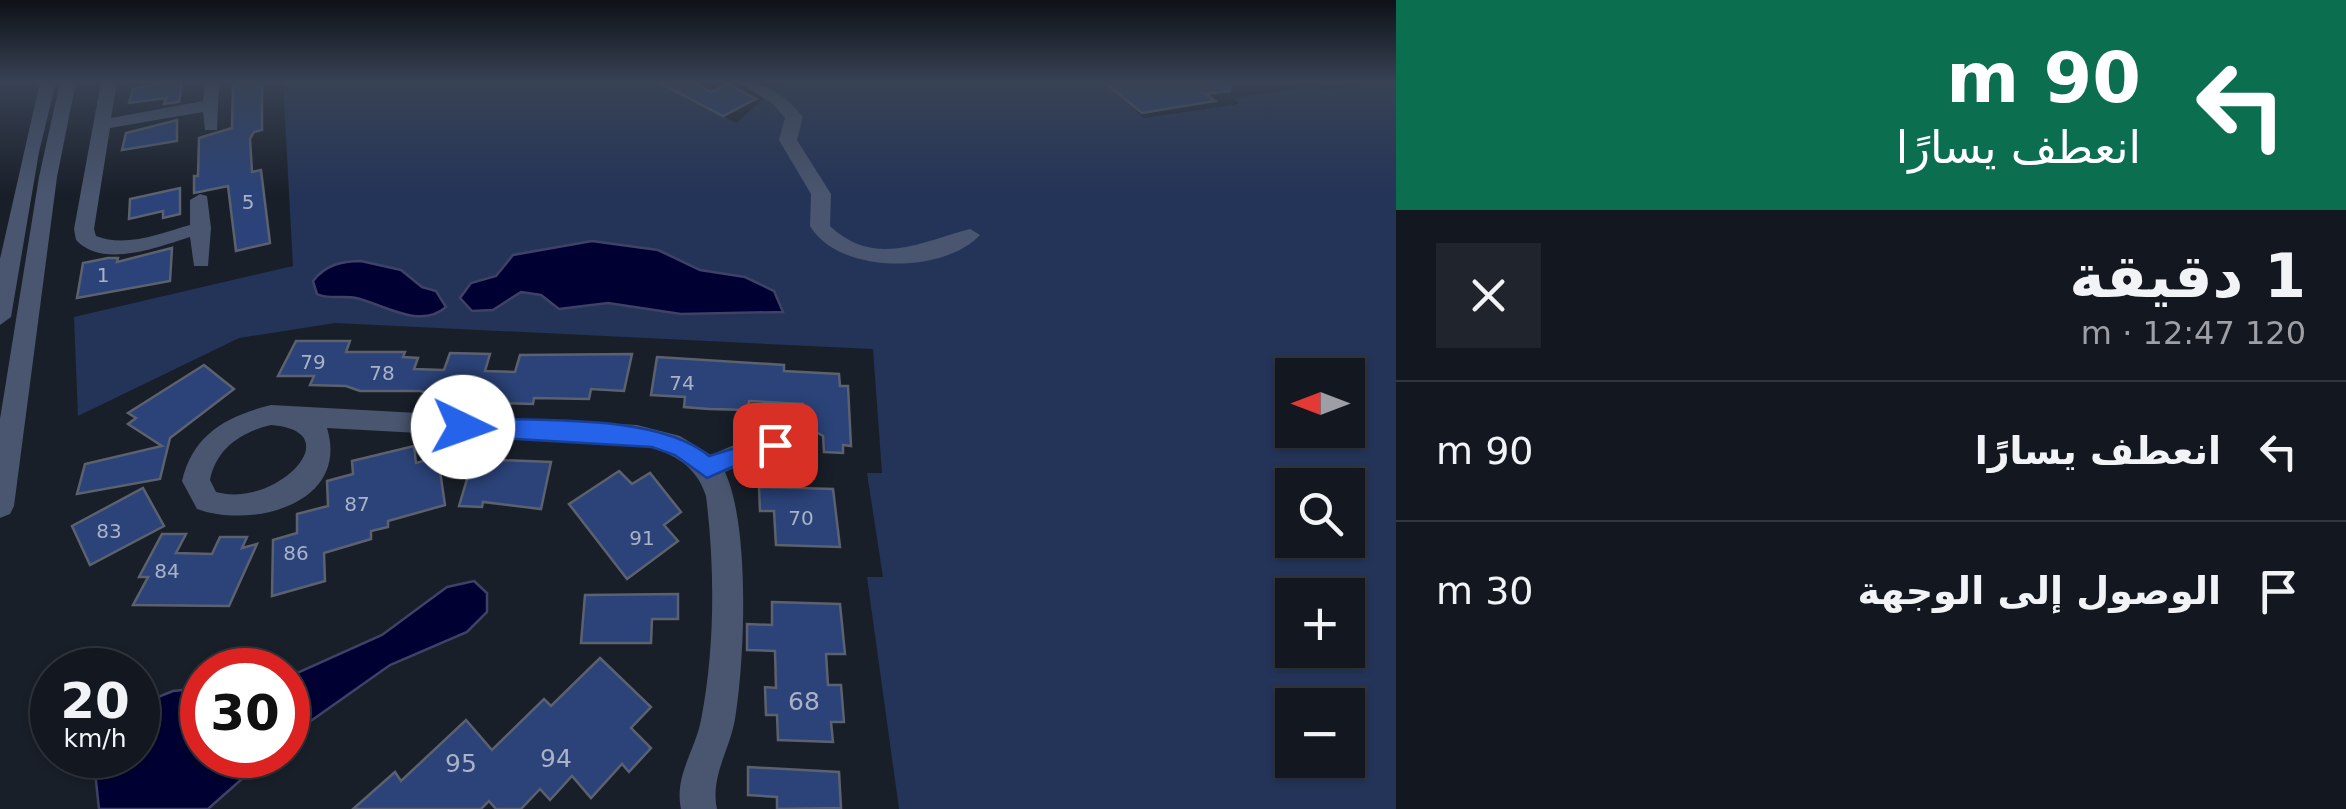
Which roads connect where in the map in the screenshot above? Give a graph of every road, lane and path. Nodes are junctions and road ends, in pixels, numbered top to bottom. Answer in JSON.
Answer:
{"nodes":[{"id":1,"x":38,"y":120,"type":"edge"},
{"id":2,"x":60,"y":120,"type":"edge"},
{"id":3,"x":101,"y":120,"type":"edge"},
{"id":4,"x":126,"y":120,"type":"edge"},
{"id":5,"x":210,"y":120,"type":"edge"},
{"id":6,"x":795,"y":120,"type":"edge"},
{"id":7,"x":100,"y":124,"type":"junction"},
{"id":8,"x":210,"y":126,"type":"dead end"},
{"id":9,"x":200,"y":200,"type":"dead end"},
{"id":10,"x":201,"y":228,"type":"junction"},
{"id":11,"x":970,"y":235,"type":"dead end"},
{"id":12,"x":201,"y":261,"type":"dead end"},
{"id":13,"x":0,"y":317,"type":"edge"},
{"id":14,"x":299,"y":418,"type":"junction"},
{"id":15,"x":393,"y":424,"type":"junction"},
{"id":16,"x":788,"y":445,"type":"dead end"},
{"id":17,"x":316,"y":460,"type":"junction"},
{"id":18,"x":707,"y":468,"type":"junction"},
{"id":19,"x":0,"y":506,"type":"edge"},
{"id":20,"x":692,"y":806,"type":"edge"}],
"edges":[{"from":1,"to":13,"type":"street"},
{"from":2,"to":19,"type":"street"},
{"from":3,"to":7,"type":"street"},
{"from":4,"to":7,"type":"street"},
{"from":5,"to":8,"type":"street"},
{"from":6,"to":11,"type":"street"},
{"from":7,"to":10,"type":"street"},
{"from":9,"to":10,"type":"street"},
{"from":10,"to":12,"type":"street"},
{"from":14,"to":15,"type":"street"},
{"from":14,"to":17,"type":"street"},
{"from":14,"to":17,"type":"street"},
{"from":15,"to":17,"type":"street"},
{"from":15,"to":18,"type":"street"},
{"from":16,"to":18,"type":"street"},
{"from":18,"to":20,"type":"street"}]}
